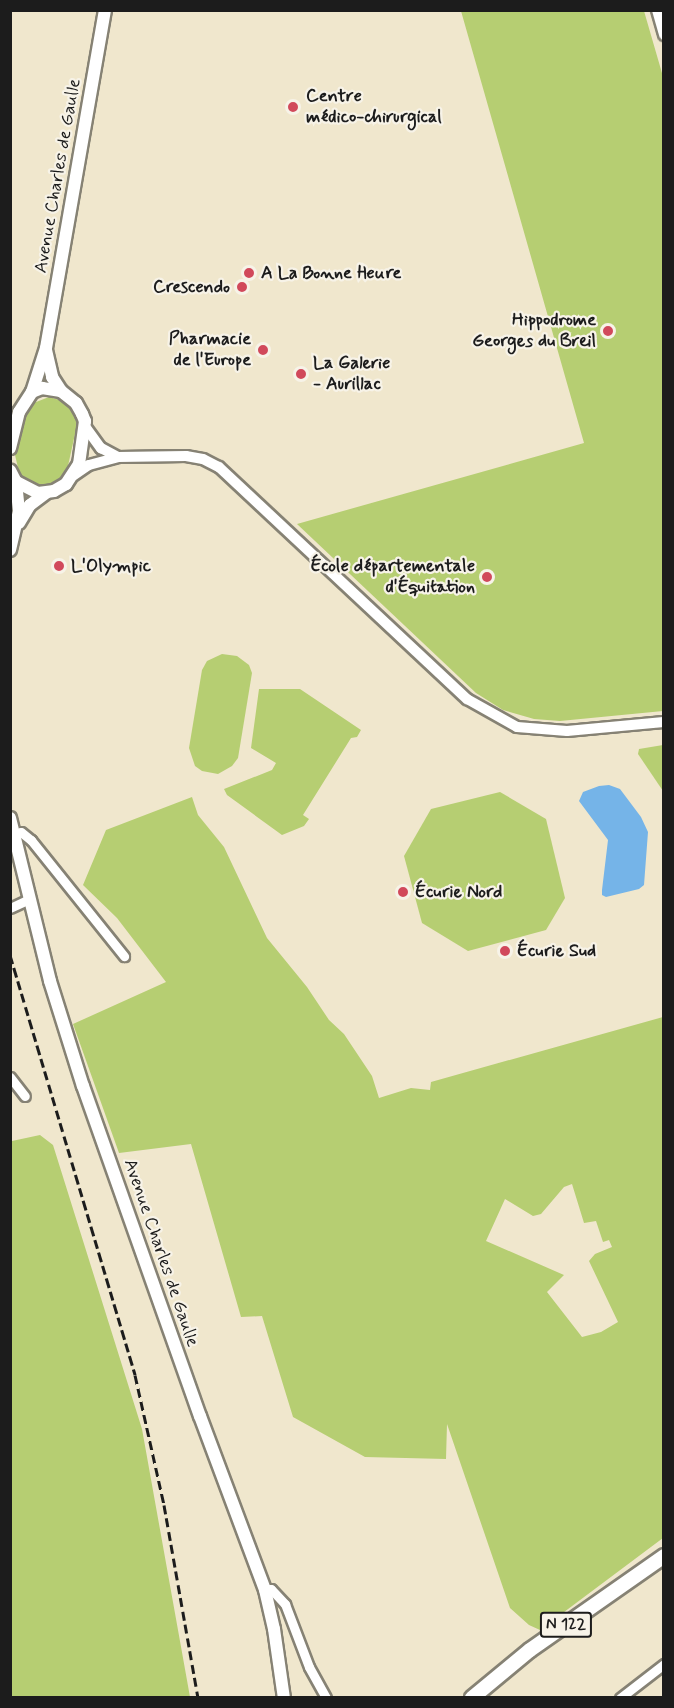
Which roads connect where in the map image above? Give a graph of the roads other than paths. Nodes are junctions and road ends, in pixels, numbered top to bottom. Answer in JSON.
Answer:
{"nodes":[{"id":1,"x":105,"y":10,"type":"edge"},
{"id":2,"x":657,"y":10,"type":"edge"},
{"id":3,"x":663,"y":34,"type":"edge"},
{"id":4,"x":46,"y":348,"type":"junction"},
{"id":5,"x":61,"y":391,"type":"junction"},
{"id":6,"x":32,"y":392,"type":"junction"},
{"id":7,"x":84,"y":425,"type":"junction"},
{"id":8,"x":12,"y":433,"type":"edge"},
{"id":9,"x":10,"y":448,"type":"edge"},
{"id":10,"x":118,"y":457,"type":"junction"},
{"id":11,"x":74,"y":475,"type":"junction"},
{"id":12,"x":13,"y":477,"type":"edge"},
{"id":13,"x":46,"y":493,"type":"junction"},
{"id":14,"x":18,"y":525,"type":"junction"},
{"id":15,"x":10,"y":550,"type":"edge"},
{"id":16,"x":663,"y":722,"type":"edge"},
{"id":17,"x":10,"y":818,"type":"edge"},
{"id":18,"x":14,"y":834,"type":"junction"},
{"id":19,"x":29,"y":899,"type":"junction"},
{"id":20,"x":13,"y":907,"type":"edge"},
{"id":21,"x":124,"y":956,"type":"dead end"},
{"id":22,"x":10,"y":1077,"type":"edge"},
{"id":23,"x":25,"y":1096,"type":"dead end"},
{"id":24,"x":663,"y":1556,"type":"edge"},
{"id":25,"x":265,"y":1590,"type":"junction"},
{"id":26,"x":663,"y":1664,"type":"edge"},
{"id":27,"x":284,"y":1698,"type":"edge"},
{"id":28,"x":326,"y":1698,"type":"edge"},
{"id":29,"x":472,"y":1698,"type":"edge"},
{"id":30,"x":620,"y":1698,"type":"edge"}],
"edges":[{"from":1,"to":4,"type":"main road","name":"Avenue Charles de Gaulle"},
{"from":2,"to":3,"type":"street"},
{"from":4,"to":5,"type":"main road","name":"Avenue Charles de Gaulle"},
{"from":4,"to":6,"type":"main road","name":"Avenue Charles de Gaulle"},
{"from":5,"to":6,"type":"main road"},
{"from":5,"to":7,"type":"main road","name":"Avenue Charles de Gaulle"},
{"from":6,"to":8,"type":"main road","name":"Avenue Charles de Gaulle"},
{"from":7,"to":10,"type":"street"},
{"from":7,"to":11,"type":"main road"},
{"from":8,"to":9,"type":"main road","name":"Avenue Charles de Gaulle"},
{"from":10,"to":11,"type":"street"},
{"from":10,"to":16,"type":"street"},
{"from":11,"to":13,"type":"main road"},
{"from":12,"to":13,"type":"main road"},
{"from":12,"to":14,"type":"main road"},
{"from":13,"to":14,"type":"main road"},
{"from":14,"to":15,"type":"main road"},
{"from":17,"to":18,"type":"main road","name":"Avenue Charles de Gaulle"},
{"from":18,"to":19,"type":"main road","name":"Avenue Charles de Gaulle"},
{"from":18,"to":21,"type":"street"},
{"from":19,"to":20,"type":"street"},
{"from":19,"to":25,"type":"main road","name":"Avenue Charles de Gaulle"},
{"from":22,"to":23,"type":"street"},
{"from":24,"to":29,"type":"main road","number":"N 122"},
{"from":25,"to":27,"type":"main road","name":"Avenue Charles de Gaulle"},
{"from":25,"to":28,"type":"street"},
{"from":26,"to":30,"type":"street"}]}
